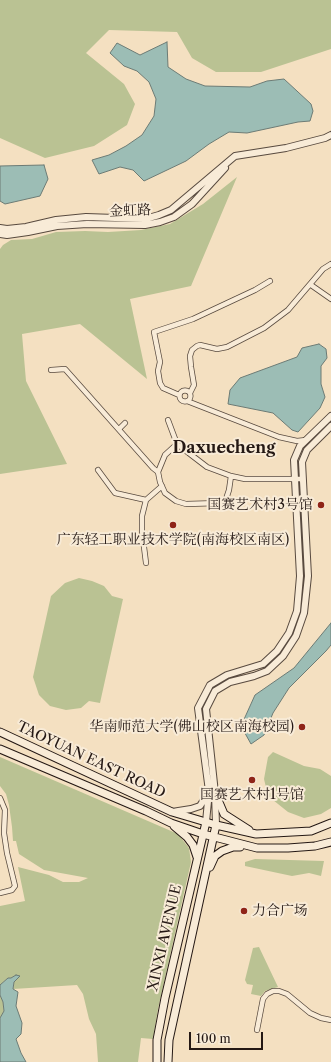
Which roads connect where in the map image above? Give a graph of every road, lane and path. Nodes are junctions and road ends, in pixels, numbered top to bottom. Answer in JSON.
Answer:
{"nodes":[{"id":1,"x":331,"y":135,"type":"edge"},
{"id":2,"x":235,"y":156,"type":"junction"},
{"id":3,"x":0,"y":228,"type":"edge"},
{"id":4,"x":0,"y":234,"type":"edge"},
{"id":5,"x":331,"y":264,"type":"edge"},
{"id":6,"x":270,"y":281,"type":"dead end"},
{"id":7,"x":311,"y":284,"type":"junction"},
{"id":8,"x":331,"y":299,"type":"edge"},
{"id":9,"x":52,"y":370,"type":"dead end"},
{"id":10,"x":190,"y":393,"type":"junction"},
{"id":11,"x":179,"y":394,"type":"junction"},
{"id":12,"x":188,"y":401,"type":"junction"},
{"id":13,"x":331,"y":416,"type":"edge"},
{"id":14,"x":168,"y":420,"type":"dead end"},
{"id":15,"x":125,"y":423,"type":"dead end"},
{"id":16,"x":331,"y":426,"type":"edge"},
{"id":17,"x":119,"y":429,"type":"junction"},
{"id":18,"x":306,"y":440,"type":"junction"},
{"id":19,"x":177,"y":444,"type":"junction"},
{"id":20,"x":98,"y":470,"type":"dead end"},
{"id":21,"x":158,"y":472,"type":"junction"},
{"id":22,"x":231,"y":476,"type":"junction"},
{"id":23,"x":294,"y":479,"type":"junction"},
{"id":24,"x":302,"y":479,"type":"junction"},
{"id":25,"x":162,"y":486,"type":"junction"},
{"id":26,"x":146,"y":500,"type":"junction"},
{"id":27,"x":146,"y":563,"type":"dead end"},
{"id":28,"x":0,"y":732,"type":"edge"},
{"id":29,"x":0,"y":749,"type":"edge"},
{"id":30,"x":212,"y":792,"type":"junction"},
{"id":31,"x":0,"y":798,"type":"edge"},
{"id":32,"x":172,"y":812,"type":"junction"},
{"id":33,"x":206,"y":822,"type":"junction"},
{"id":34,"x":331,"y":823,"type":"edge"},
{"id":35,"x":171,"y":824,"type":"junction"},
{"id":36,"x":216,"y":826,"type":"junction"},
{"id":37,"x":203,"y":834,"type":"junction"},
{"id":38,"x":256,"y":834,"type":"junction"},
{"id":39,"x":214,"y":837,"type":"junction"},
{"id":40,"x":331,"y":842,"type":"edge"},
{"id":41,"x":257,"y":848,"type":"junction"},
{"id":42,"x":197,"y":858,"type":"junction"},
{"id":43,"x":204,"y":882,"type":"junction"},
{"id":44,"x":0,"y":893,"type":"edge"},
{"id":45,"x":331,"y":1020,"type":"edge"},
{"id":46,"x":257,"y":1030,"type":"dead end"},
{"id":47,"x":157,"y":1062,"type":"edge"},
{"id":48,"x":168,"y":1062,"type":"edge"}],
"edges":[{"from":1,"to":2,"type":"street"},
{"from":2,"to":3,"type":"street","name":"金虹路"},
{"from":2,"to":4,"type":"street","name":"金虹路"},
{"from":5,"to":7,"type":"street"},
{"from":6,"to":11,"type":"street"},
{"from":7,"to":8,"type":"street"},
{"from":7,"to":10,"type":"street"},
{"from":9,"to":17,"type":"street"},
{"from":10,"to":11,"type":"street"},
{"from":10,"to":12,"type":"street"},
{"from":11,"to":12,"type":"street"},
{"from":12,"to":18,"type":"street"},
{"from":13,"to":18,"type":"street"},
{"from":14,"to":19,"type":"street"},
{"from":15,"to":17,"type":"street"},
{"from":16,"to":24,"type":"street"},
{"from":17,"to":21,"type":"street"},
{"from":18,"to":23,"type":"street"},
{"from":19,"to":21,"type":"street"},
{"from":19,"to":22,"type":"street"},
{"from":20,"to":26,"type":"street"},
{"from":21,"to":25,"type":"street"},
{"from":22,"to":23,"type":"street"},
{"from":22,"to":25,"type":"street"},
{"from":23,"to":24,"type":"street"},
{"from":23,"to":30,"type":"street"},
{"from":24,"to":30,"type":"street"},
{"from":25,"to":26,"type":"street"},
{"from":26,"to":27,"type":"street"},
{"from":28,"to":32,"type":"main road","name":"TAOYUAN EAST ROAD"},
{"from":29,"to":35,"type":"main road","name":"TAOYUAN EAST ROAD"},
{"from":30,"to":32,"type":"street"},
{"from":30,"to":33,"type":"street"},
{"from":30,"to":36,"type":"street"},
{"from":30,"to":38,"type":"main road"},
{"from":31,"to":44,"type":"street"},
{"from":32,"to":33,"type":"main road","name":"TAOYUAN EAST ROAD"},
{"from":33,"to":36,"type":"main road","name":"TAOYUAN EAST ROAD"},
{"from":33,"to":37,"type":"main road","name":"XINXI AVENUE"},
{"from":34,"to":38,"type":"main road","name":"TAOYUAN EAST ROAD"},
{"from":35,"to":37,"type":"main road"},
{"from":35,"to":42,"type":"main road"},
{"from":36,"to":38,"type":"main road","name":"TAOYUAN EAST ROAD"},
{"from":36,"to":39,"type":"main road","name":"XINXI AVENUE"},
{"from":37,"to":39,"type":"main road"},
{"from":37,"to":42,"type":"main road","name":"XINXI AVENUE"},
{"from":39,"to":41,"type":"main road"},
{"from":39,"to":43,"type":"main road","name":"XINXI AVENUE"},
{"from":40,"to":41,"type":"main road"},
{"from":41,"to":43,"type":"main road"},
{"from":42,"to":47,"type":"main road","name":"XINXI AVENUE"},
{"from":43,"to":48,"type":"main road","name":"XINXI AVENUE"},
{"from":45,"to":46,"type":"street"}]}
